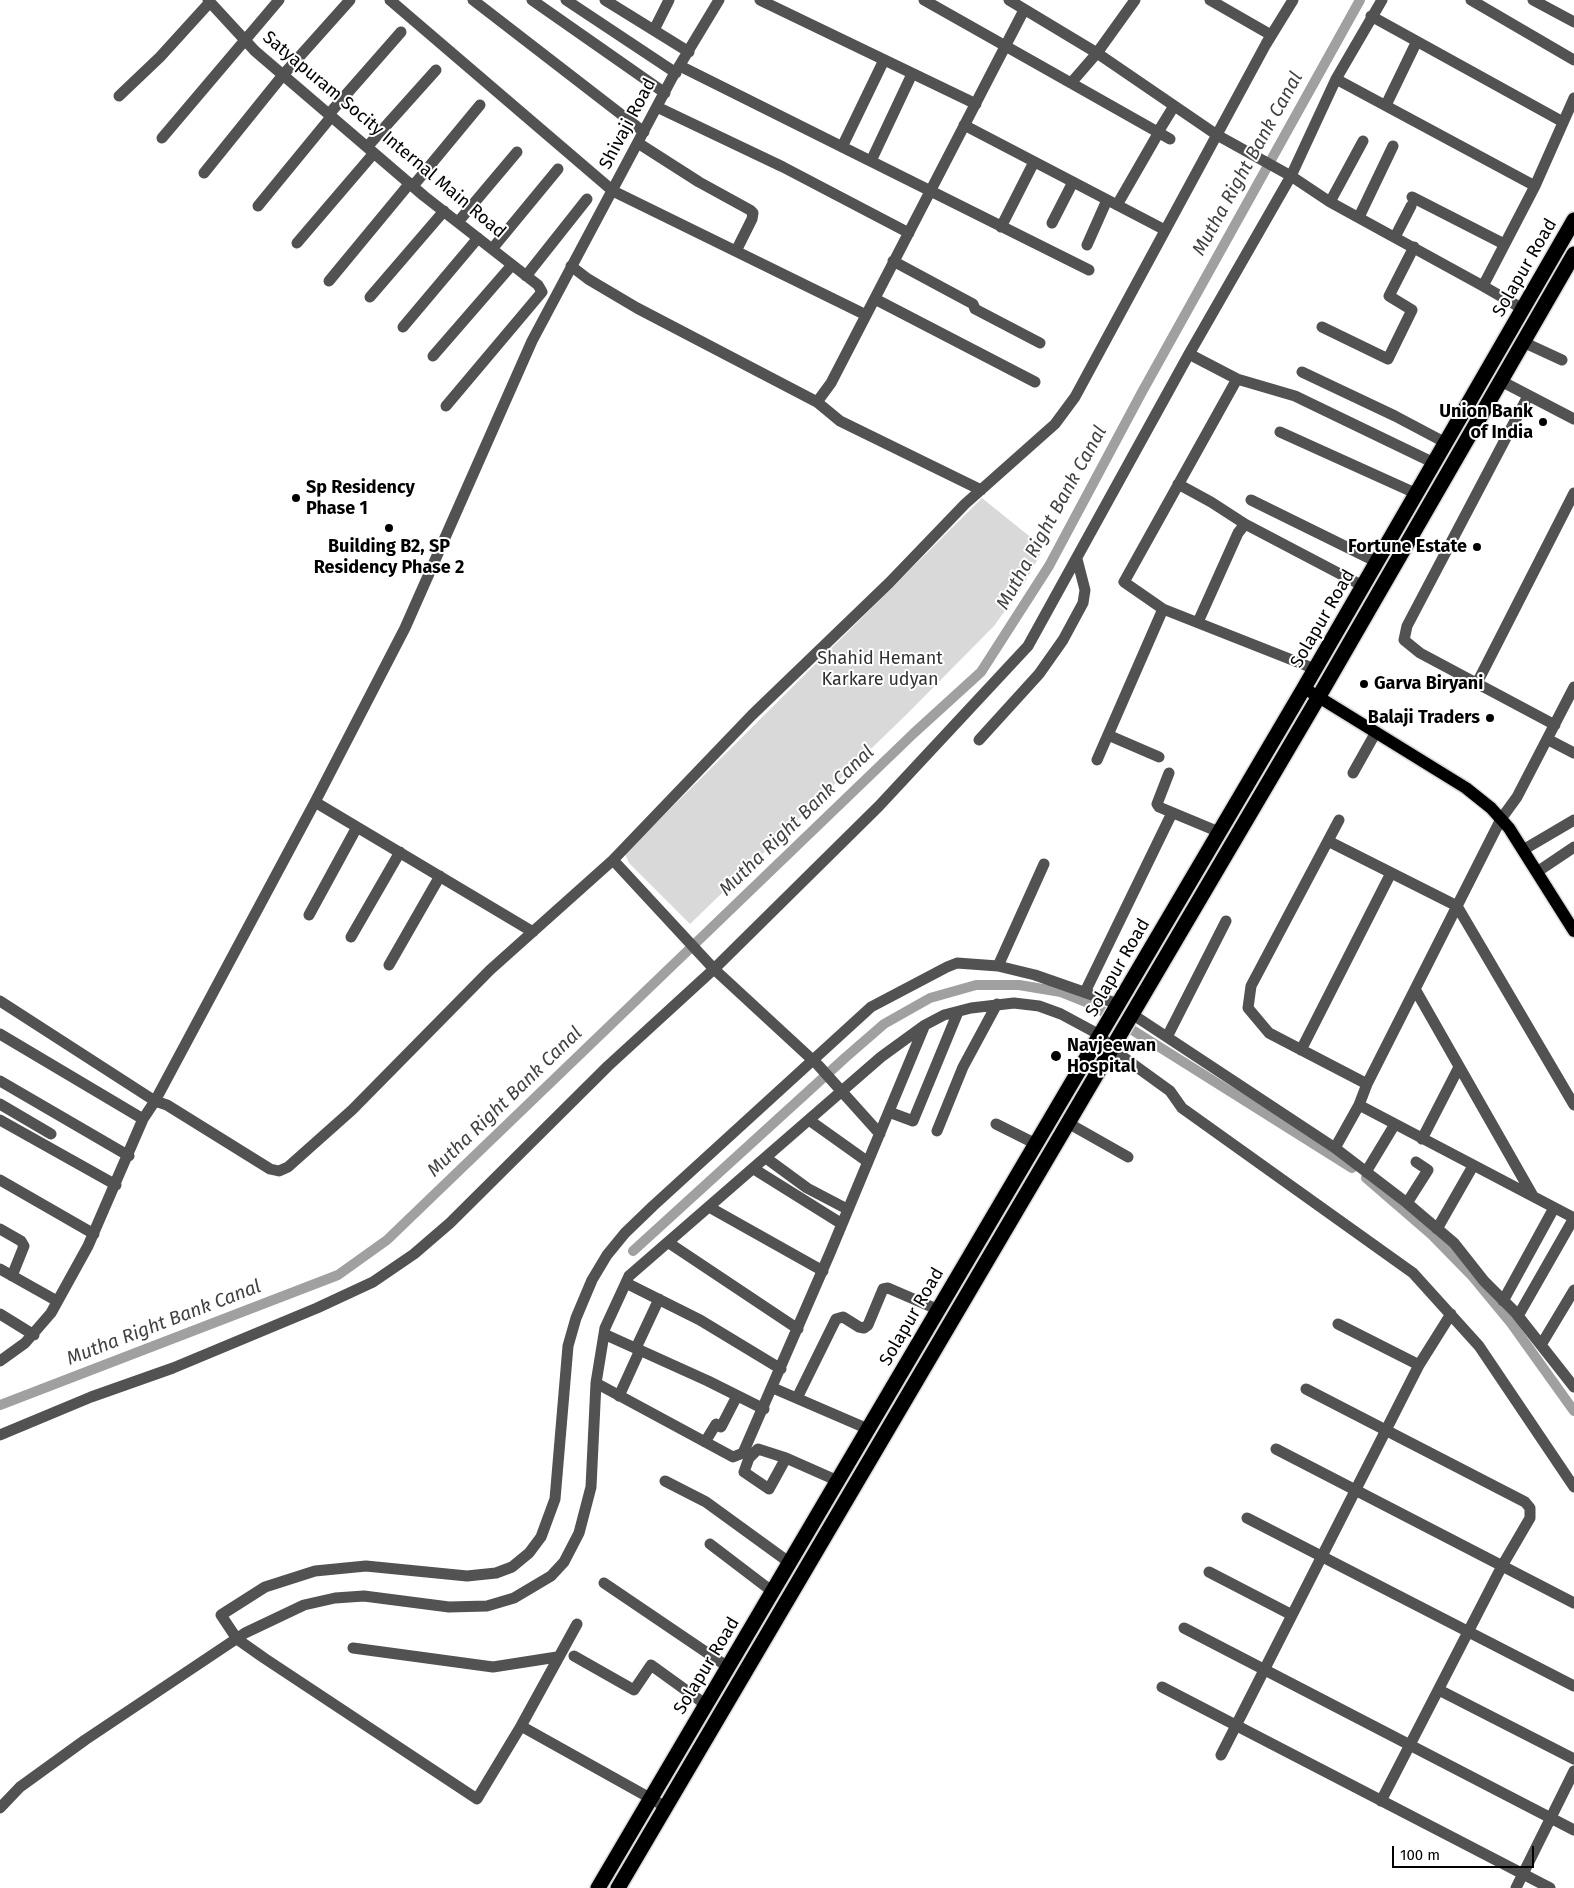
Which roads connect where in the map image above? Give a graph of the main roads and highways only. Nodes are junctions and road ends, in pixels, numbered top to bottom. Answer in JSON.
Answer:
{"nodes":[{"id":1,"x":1574,"y":220,"type":"edge"},
{"id":2,"x":1574,"y":254,"type":"edge"},
{"id":3,"x":1304,"y":688,"type":"junction"},
{"id":4,"x":1318,"y":698,"type":"junction"},
{"id":5,"x":1574,"y":931,"type":"edge"},
{"id":6,"x":598,"y":1888,"type":"edge"},
{"id":7,"x":618,"y":1888,"type":"edge"}],
"edges":[{"from":1,"to":3,"type":"highway","name":"Solapur Road"},
{"from":2,"to":4,"type":"highway","name":"Solapur Road"},
{"from":3,"to":4,"type":"main road"},
{"from":3,"to":6,"type":"highway","name":"Solapur Road"},
{"from":4,"to":5,"type":"main road"},
{"from":4,"to":7,"type":"highway","name":"Solapur Road"}]}
